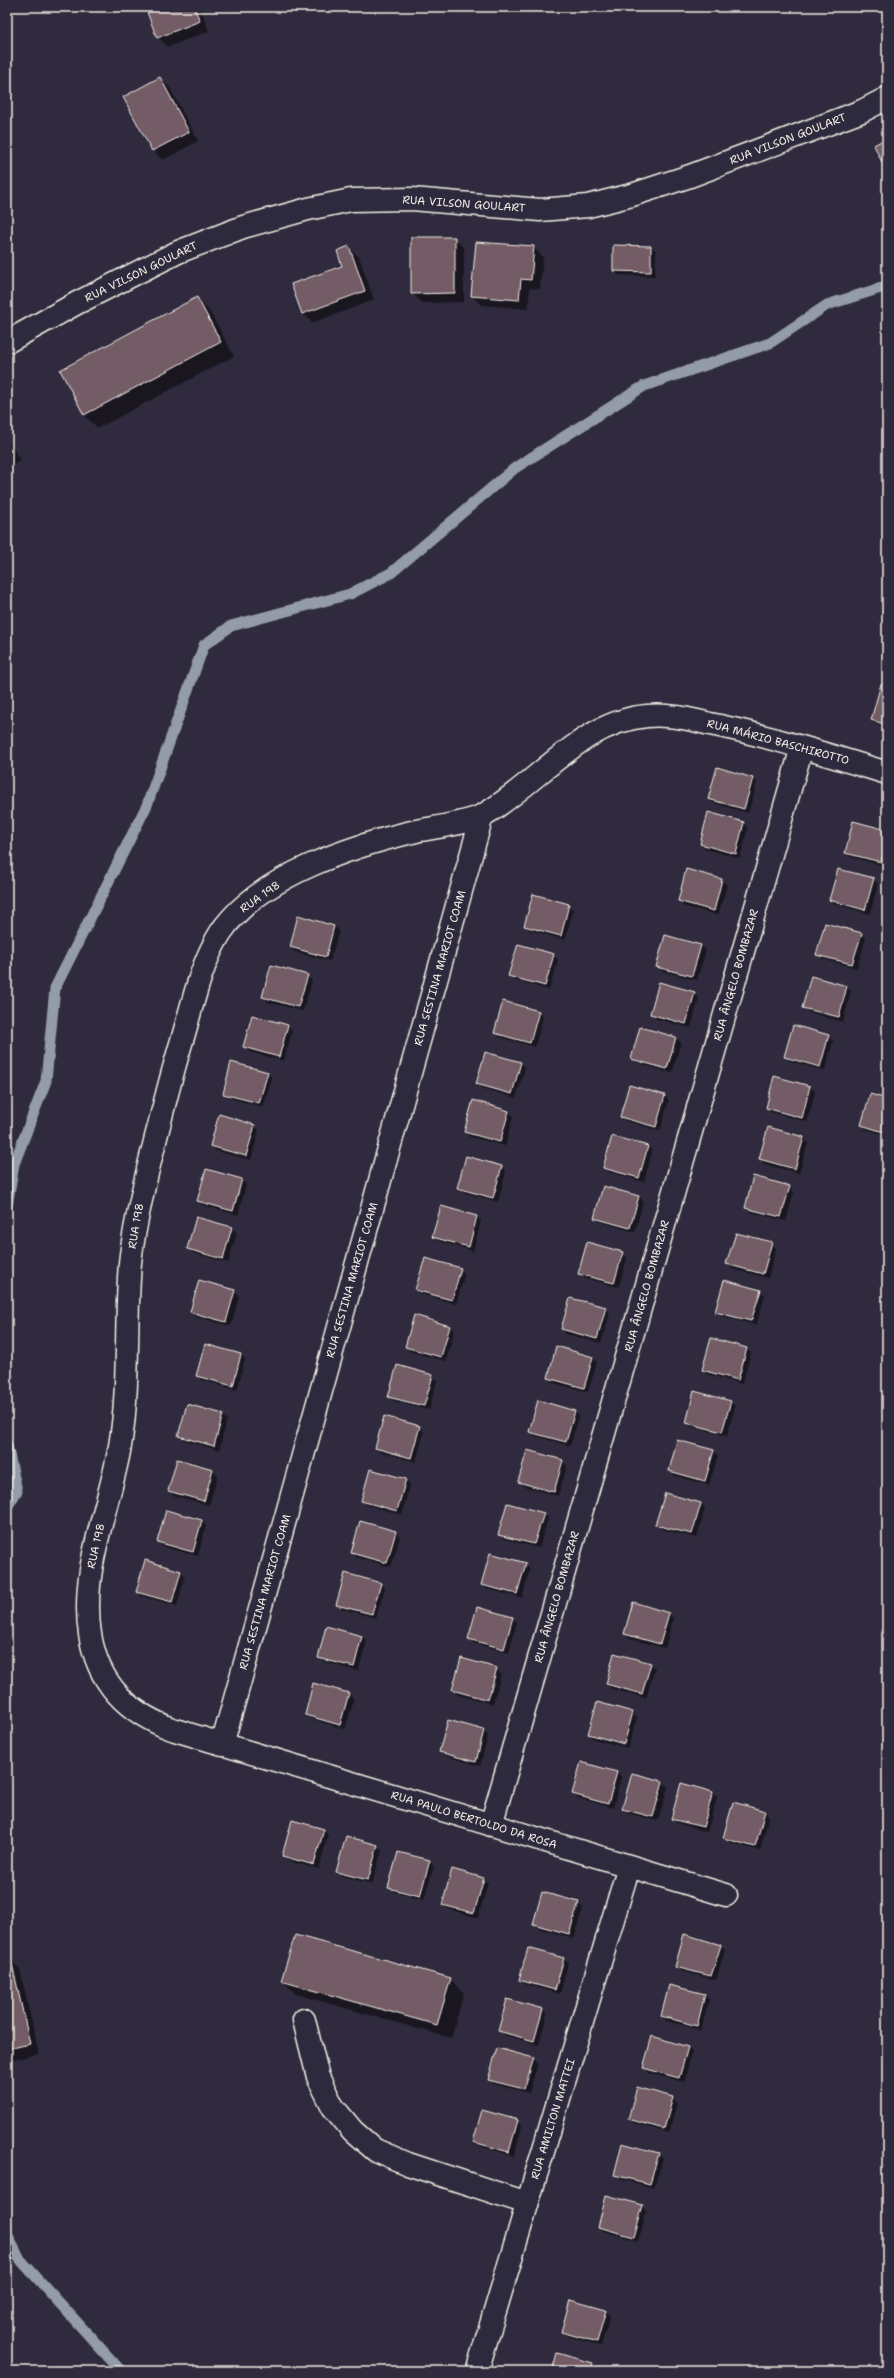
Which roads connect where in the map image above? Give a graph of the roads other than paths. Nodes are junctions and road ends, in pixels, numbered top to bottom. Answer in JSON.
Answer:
{"nodes":[{"id":1,"x":887,"y":98,"type":"edge"},
{"id":2,"x":7,"y":342,"type":"edge"},
{"id":3,"x":802,"y":748,"type":"junction"},
{"id":4,"x":887,"y":773,"type":"edge"},
{"id":5,"x":482,"y":816,"type":"junction"},
{"id":6,"x":222,"y":1745,"type":"junction"},
{"id":7,"x":491,"y":1825,"type":"junction"},
{"id":8,"x":629,"y":1866,"type":"junction"},
{"id":9,"x":726,"y":1895,"type":"dead end"},
{"id":10,"x":304,"y":2020,"type":"dead end"},
{"id":11,"x":527,"y":2203,"type":"junction"},
{"id":12,"x":477,"y":2371,"type":"edge"}],
"edges":[{"from":1,"to":2,"type":"street","name":"RUA VILSON GOULART"},
{"from":3,"to":4,"type":"street","name":"RUA MÁRIO BASCHIROTTO"},
{"from":3,"to":5,"type":"street","name":"RUA MÁRIO BASCHIROTTO"},
{"from":3,"to":7,"type":"street","name":"RUA ÂNGELO BOMBAZAR"},
{"from":5,"to":6,"type":"street","name":"RUA SESTINA MARIOT COAM"},
{"from":5,"to":6,"type":"street","name":"RUA 198"},
{"from":6,"to":7,"type":"street","name":"RUA PAULO BERTOLDO DA ROSA"},
{"from":7,"to":8,"type":"street","name":"RUA PAULO BERTOLDO DA ROSA"},
{"from":8,"to":9,"type":"street","name":"RUA PAULO BERTOLDO DA ROSA"},
{"from":8,"to":11,"type":"street","name":"RUA AMILTON MATTEI"},
{"from":10,"to":11,"type":"street"},
{"from":11,"to":12,"type":"street","name":"RUA AMILTON MATTEI"}]}
